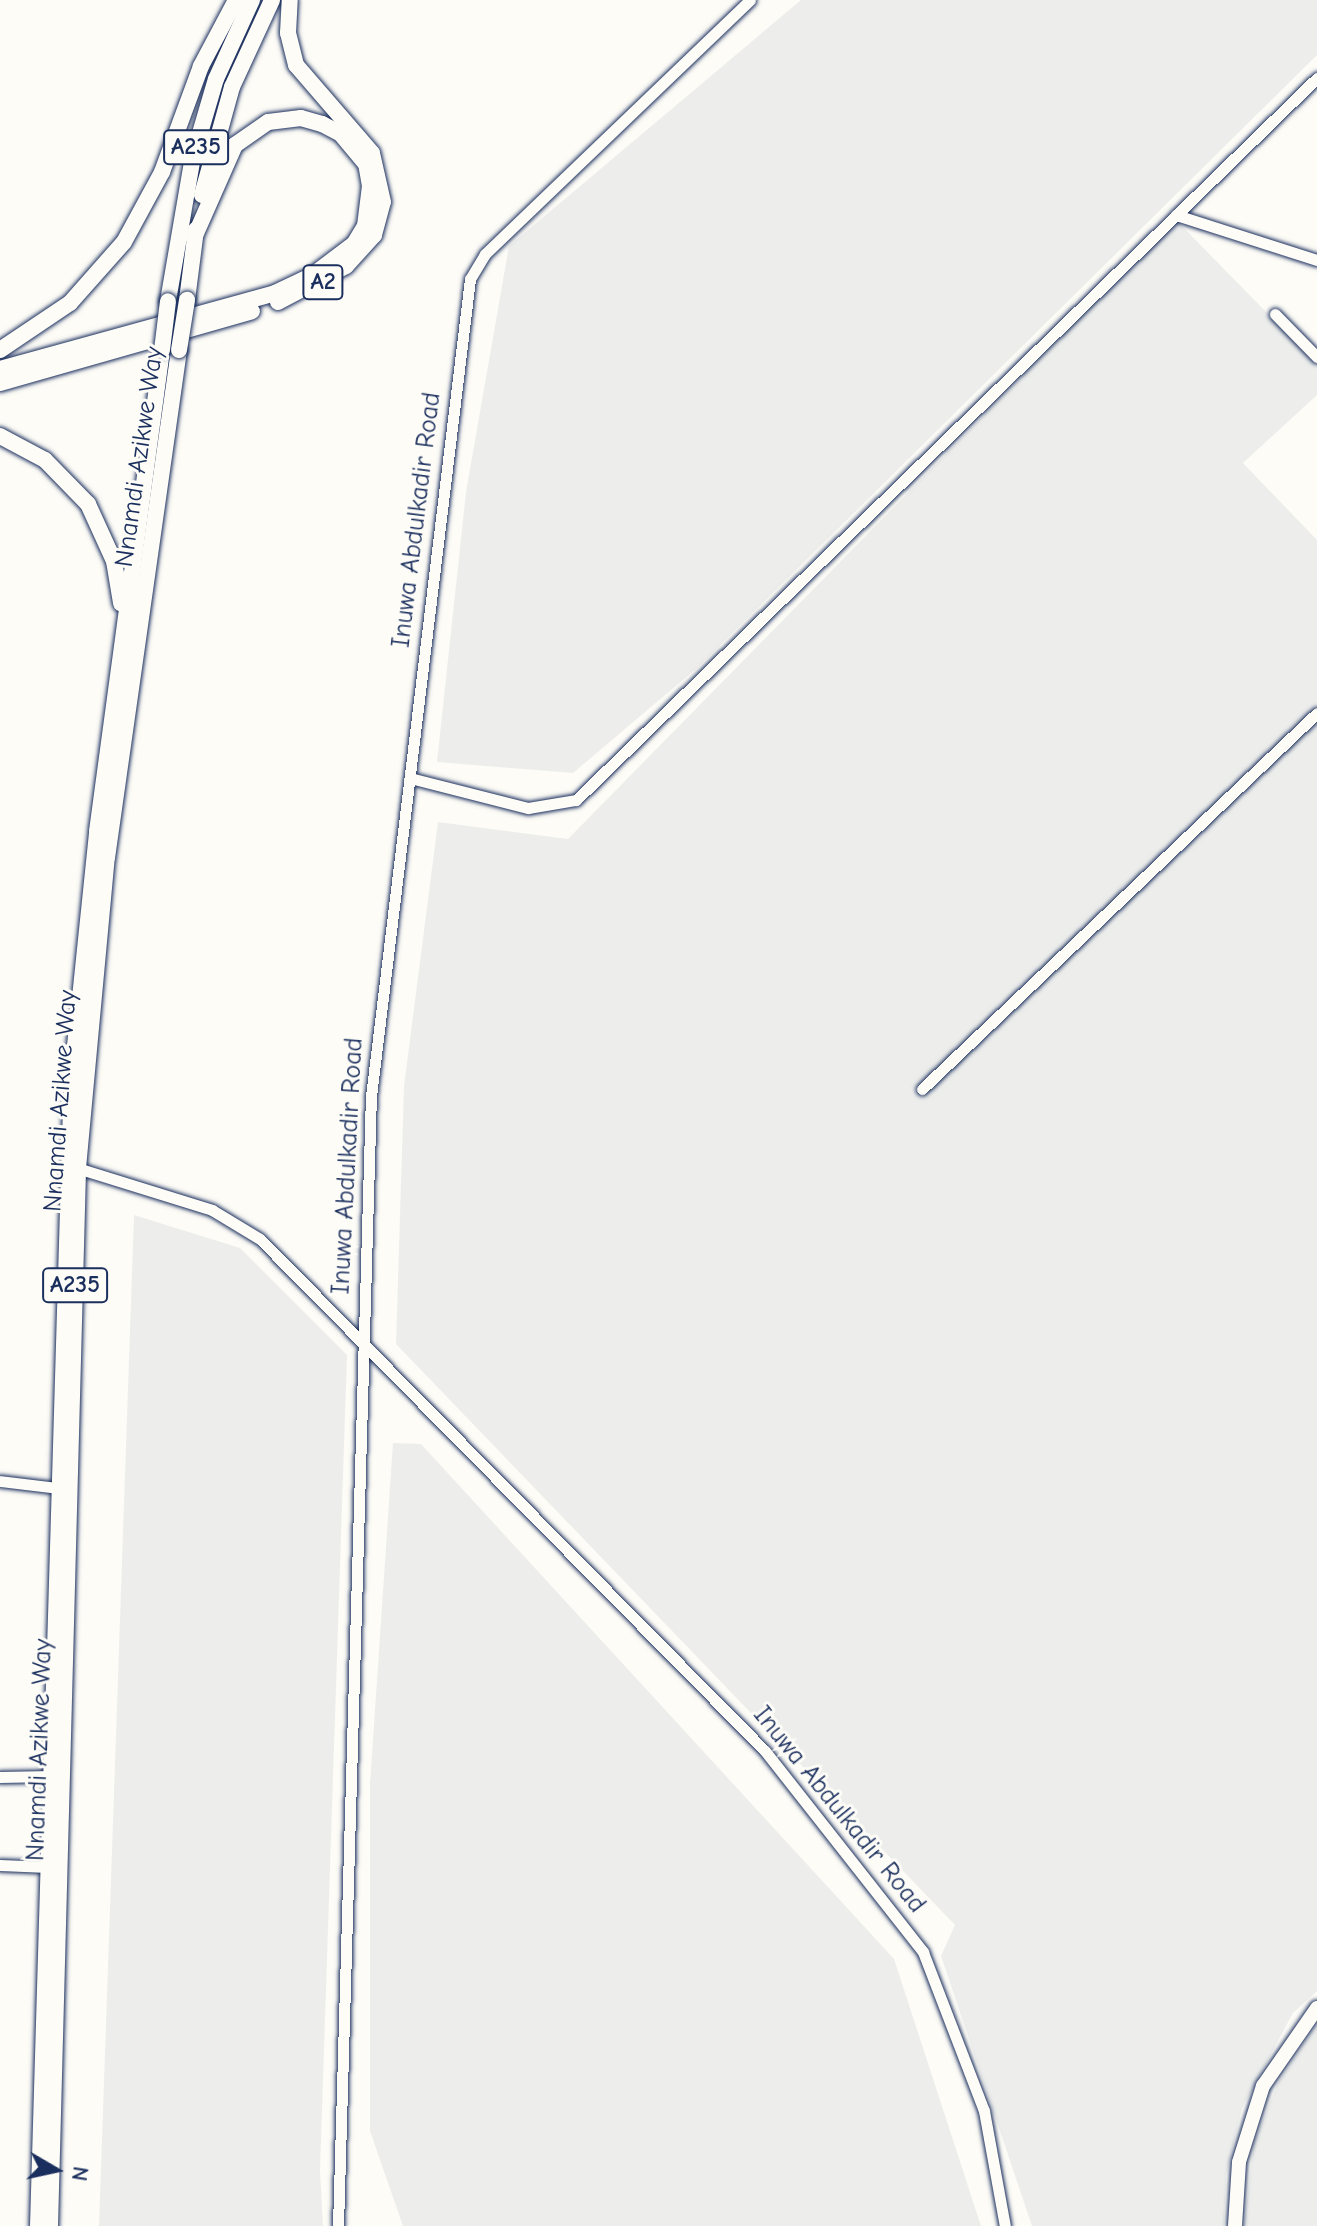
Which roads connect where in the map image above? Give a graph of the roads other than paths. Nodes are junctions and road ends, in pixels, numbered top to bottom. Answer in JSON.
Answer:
{"nodes":[{"id":1,"x":236,"y":0,"type":"edge"},
{"id":2,"x":252,"y":0,"type":"edge"},
{"id":3,"x":272,"y":0,"type":"edge"},
{"id":4,"x":290,"y":0,"type":"edge"},
{"id":5,"x":750,"y":0,"type":"edge"},
{"id":6,"x":1317,"y":78,"type":"edge"},
{"id":7,"x":1176,"y":215,"type":"junction"},
{"id":8,"x":194,"y":238,"type":"junction"},
{"id":9,"x":1317,"y":260,"type":"edge"},
{"id":10,"x":1275,"y":314,"type":"dead end"},
{"id":11,"x":0,"y":350,"type":"edge"},
{"id":12,"x":171,"y":350,"type":"junction"},
{"id":13,"x":1317,"y":357,"type":"edge"},
{"id":14,"x":0,"y":369,"type":"edge"},
{"id":15,"x":0,"y":383,"type":"edge"},
{"id":16,"x":0,"y":436,"type":"edge"},
{"id":17,"x":124,"y":633,"type":"junction"},
{"id":18,"x":1317,"y":713,"type":"edge"},
{"id":19,"x":410,"y":778,"type":"junction"},
{"id":20,"x":922,"y":1089,"type":"dead end"},
{"id":21,"x":72,"y":1167,"type":"junction"},
{"id":22,"x":363,"y":1337,"type":"junction"},
{"id":23,"x":0,"y":1481,"type":"edge"},
{"id":24,"x":58,"y":1488,"type":"junction"},
{"id":25,"x":50,"y":1776,"type":"junction"},
{"id":26,"x":0,"y":1777,"type":"edge"},
{"id":27,"x":0,"y":1865,"type":"edge"},
{"id":28,"x":48,"y":1867,"type":"junction"},
{"id":29,"x":1317,"y":2008,"type":"edge"},
{"id":30,"x":38,"y":2226,"type":"edge"},
{"id":31,"x":50,"y":2226,"type":"edge"},
{"id":32,"x":338,"y":2226,"type":"edge"},
{"id":33,"x":1005,"y":2226,"type":"edge"},
{"id":34,"x":1235,"y":2226,"type":"edge"}],
"edges":[{"from":1,"to":11,"type":"highway"},
{"from":2,"to":12,"type":"highway","name":"Nnamdi Azikwe Way","number":"A235","bridge":true},
{"from":3,"to":8,"type":"highway","name":"Nnamdi Azikwe Way","number":"A235"},
{"from":4,"to":15,"type":"highway","number":"A2"},
{"from":5,"to":19,"type":"street","name":"Inuwa Abdulkadir Road"},
{"from":6,"to":7,"type":"street"},
{"from":7,"to":9,"type":"street"},
{"from":7,"to":19,"type":"street"},
{"from":8,"to":12,"type":"highway","name":"Nnamdi Azikwe Way","number":"A235","bridge":true},
{"from":8,"to":14,"type":"highway"},
{"from":10,"to":13,"type":"street"},
{"from":12,"to":17,"type":"highway","name":"Nnamdi Azikwe Way","number":"A235"},
{"from":12,"to":21,"type":"highway","name":"Nnamdi Azikwe Way","number":"A235"},
{"from":16,"to":17,"type":"highway"},
{"from":17,"to":21,"type":"highway","name":"Nnamdi Azikwe Way","number":"A235"},
{"from":18,"to":20,"type":"street"},
{"from":19,"to":22,"type":"street","name":"Inuwa Abdulkadir Road"},
{"from":21,"to":22,"type":"street"},
{"from":21,"to":24,"type":"highway","name":"Nnamdi Azikwe Way","number":"A235"},
{"from":21,"to":31,"type":"highway","name":"Nnamdi Azikwe Way","number":"A235"},
{"from":22,"to":32,"type":"street"},
{"from":22,"to":33,"type":"street","name":"Inuwa Abdulkadir Road"},
{"from":23,"to":24,"type":"street"},
{"from":24,"to":25,"type":"highway","name":"Nnamdi Azikwe Way","number":"A235"},
{"from":25,"to":26,"type":"street"},
{"from":25,"to":28,"type":"highway","name":"Nnamdi Azikwe Way","number":"A235"},
{"from":27,"to":28,"type":"street"},
{"from":28,"to":30,"type":"highway","name":"Nnamdi Azikwe Way","number":"A235"},
{"from":29,"to":34,"type":"main road"}]}
